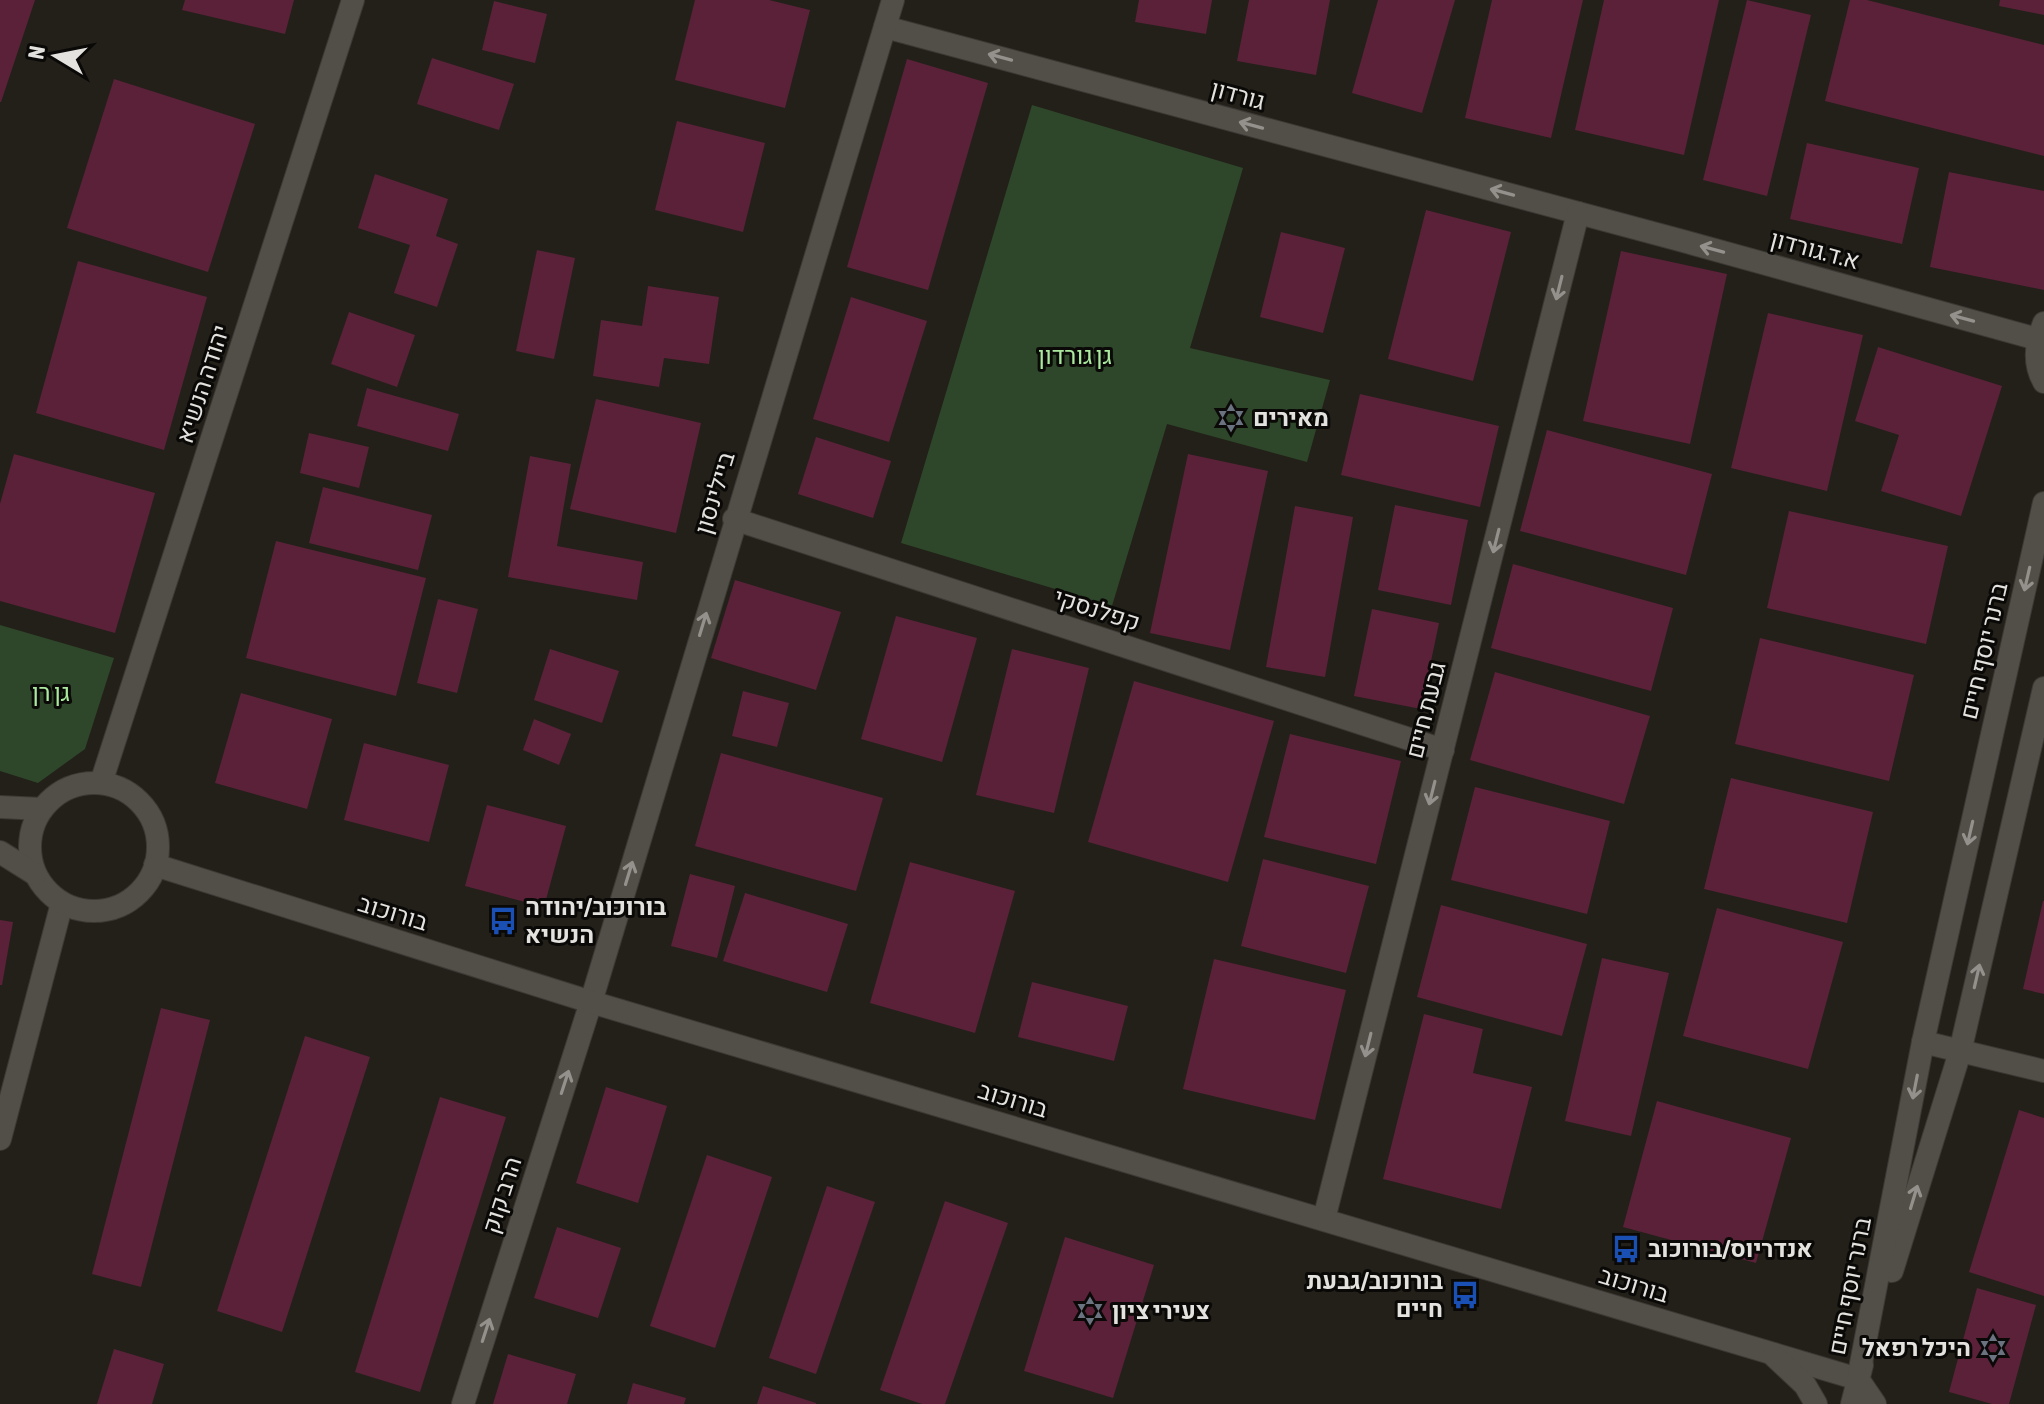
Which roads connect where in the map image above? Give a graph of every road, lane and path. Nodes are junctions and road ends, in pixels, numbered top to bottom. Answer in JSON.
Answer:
{"nodes":[{"id":1,"x":353,"y":0,"type":"edge"},
{"id":2,"x":893,"y":0,"type":"edge"},
{"id":3,"x":885,"y":27,"type":"junction"},
{"id":4,"x":1578,"y":213,"type":"junction"},
{"id":5,"x":2041,"y":331,"type":"edge"},
{"id":6,"x":2044,"y":382,"type":"edge"},
{"id":7,"x":2044,"y":503,"type":"edge"},
{"id":8,"x":734,"y":519,"type":"junction"},
{"id":9,"x":2044,"y":688,"type":"edge"},
{"id":10,"x":1443,"y":750,"type":"junction"},
{"id":11,"x":101,"y":783,"type":"junction"},
{"id":12,"x":0,"y":807,"type":"edge"},
{"id":13,"x":42,"y":809,"type":"junction"},
{"id":14,"x":0,"y":852,"type":"edge"},
{"id":15,"x":155,"y":865,"type":"junction"},
{"id":16,"x":35,"y":874,"type":"junction"},
{"id":17,"x":62,"y":903,"type":"junction"},
{"id":18,"x":591,"y":1002,"type":"junction"},
{"id":19,"x":1923,"y":1042,"type":"junction"},
{"id":20,"x":1960,"y":1052,"type":"junction"},
{"id":21,"x":2044,"y":1071,"type":"edge"},
{"id":22,"x":0,"y":1139,"type":"edge"},
{"id":23,"x":1324,"y":1219,"type":"junction"},
{"id":24,"x":1770,"y":1352,"type":"junction"},
{"id":25,"x":1858,"y":1379,"type":"junction"},
{"id":26,"x":463,"y":1404,"type":"edge"},
{"id":27,"x":1816,"y":1404,"type":"edge"},
{"id":28,"x":1852,"y":1404,"type":"edge"},
{"id":29,"x":1875,"y":1404,"type":"edge"}],
"edges":[{"from":1,"to":11,"type":"street","name":"יהודה הנשיא"},
{"from":2,"to":3,"type":"street","name":"ביילינסון"},
{"from":4,"to":3,"type":"street","name":"גורדון","one_way":true},
{"from":3,"to":8,"type":"street","name":"ביילינסון"},
{"from":5,"to":4,"type":"street","name":"א.ד.גורדון","one_way":true},
{"from":4,"to":10,"type":"street","name":"גבעת חיים","one_way":true},
{"from":5,"to":6,"type":"street"},
{"from":7,"to":19,"type":"street","name":"ברנר יוסף חיים","one_way":true},
{"from":8,"to":10,"type":"street","name":"קפלנסקי"},
{"from":18,"to":8,"type":"street","name":"ביילינסון","one_way":true},
{"from":20,"to":9,"type":"street","name":"ברנר יוסף חיים","one_way":true},
{"from":10,"to":23,"type":"street","name":"גבעת חיים","one_way":true},
{"from":11,"to":13,"type":"street"},
{"from":11,"to":15,"type":"street"},
{"from":12,"to":13,"type":"street"},
{"from":13,"to":16,"type":"street"},
{"from":14,"to":16,"type":"street"},
{"from":15,"to":17,"type":"street"},
{"from":15,"to":18,"type":"street","name":"בורוכוב"},
{"from":16,"to":17,"type":"street"},
{"from":17,"to":22,"type":"street"},
{"from":18,"to":23,"type":"street","name":"בורוכוב"},
{"from":26,"to":18,"type":"street","name":"הרב קוק","one_way":true},
{"from":19,"to":20,"type":"street"},
{"from":19,"to":25,"type":"street","name":"ברנר יוסף חיים","one_way":true},
{"from":20,"to":21,"type":"street"},
{"from":25,"to":20,"type":"street","name":"ברנר יוסף חיים","one_way":true},
{"from":23,"to":24,"type":"street","name":"בורוכוב"},
{"from":24,"to":25,"type":"street","name":"בורוכוב"},
{"from":24,"to":27,"type":"street"},
{"from":25,"to":28,"type":"street"},
{"from":25,"to":29,"type":"street"}]}
